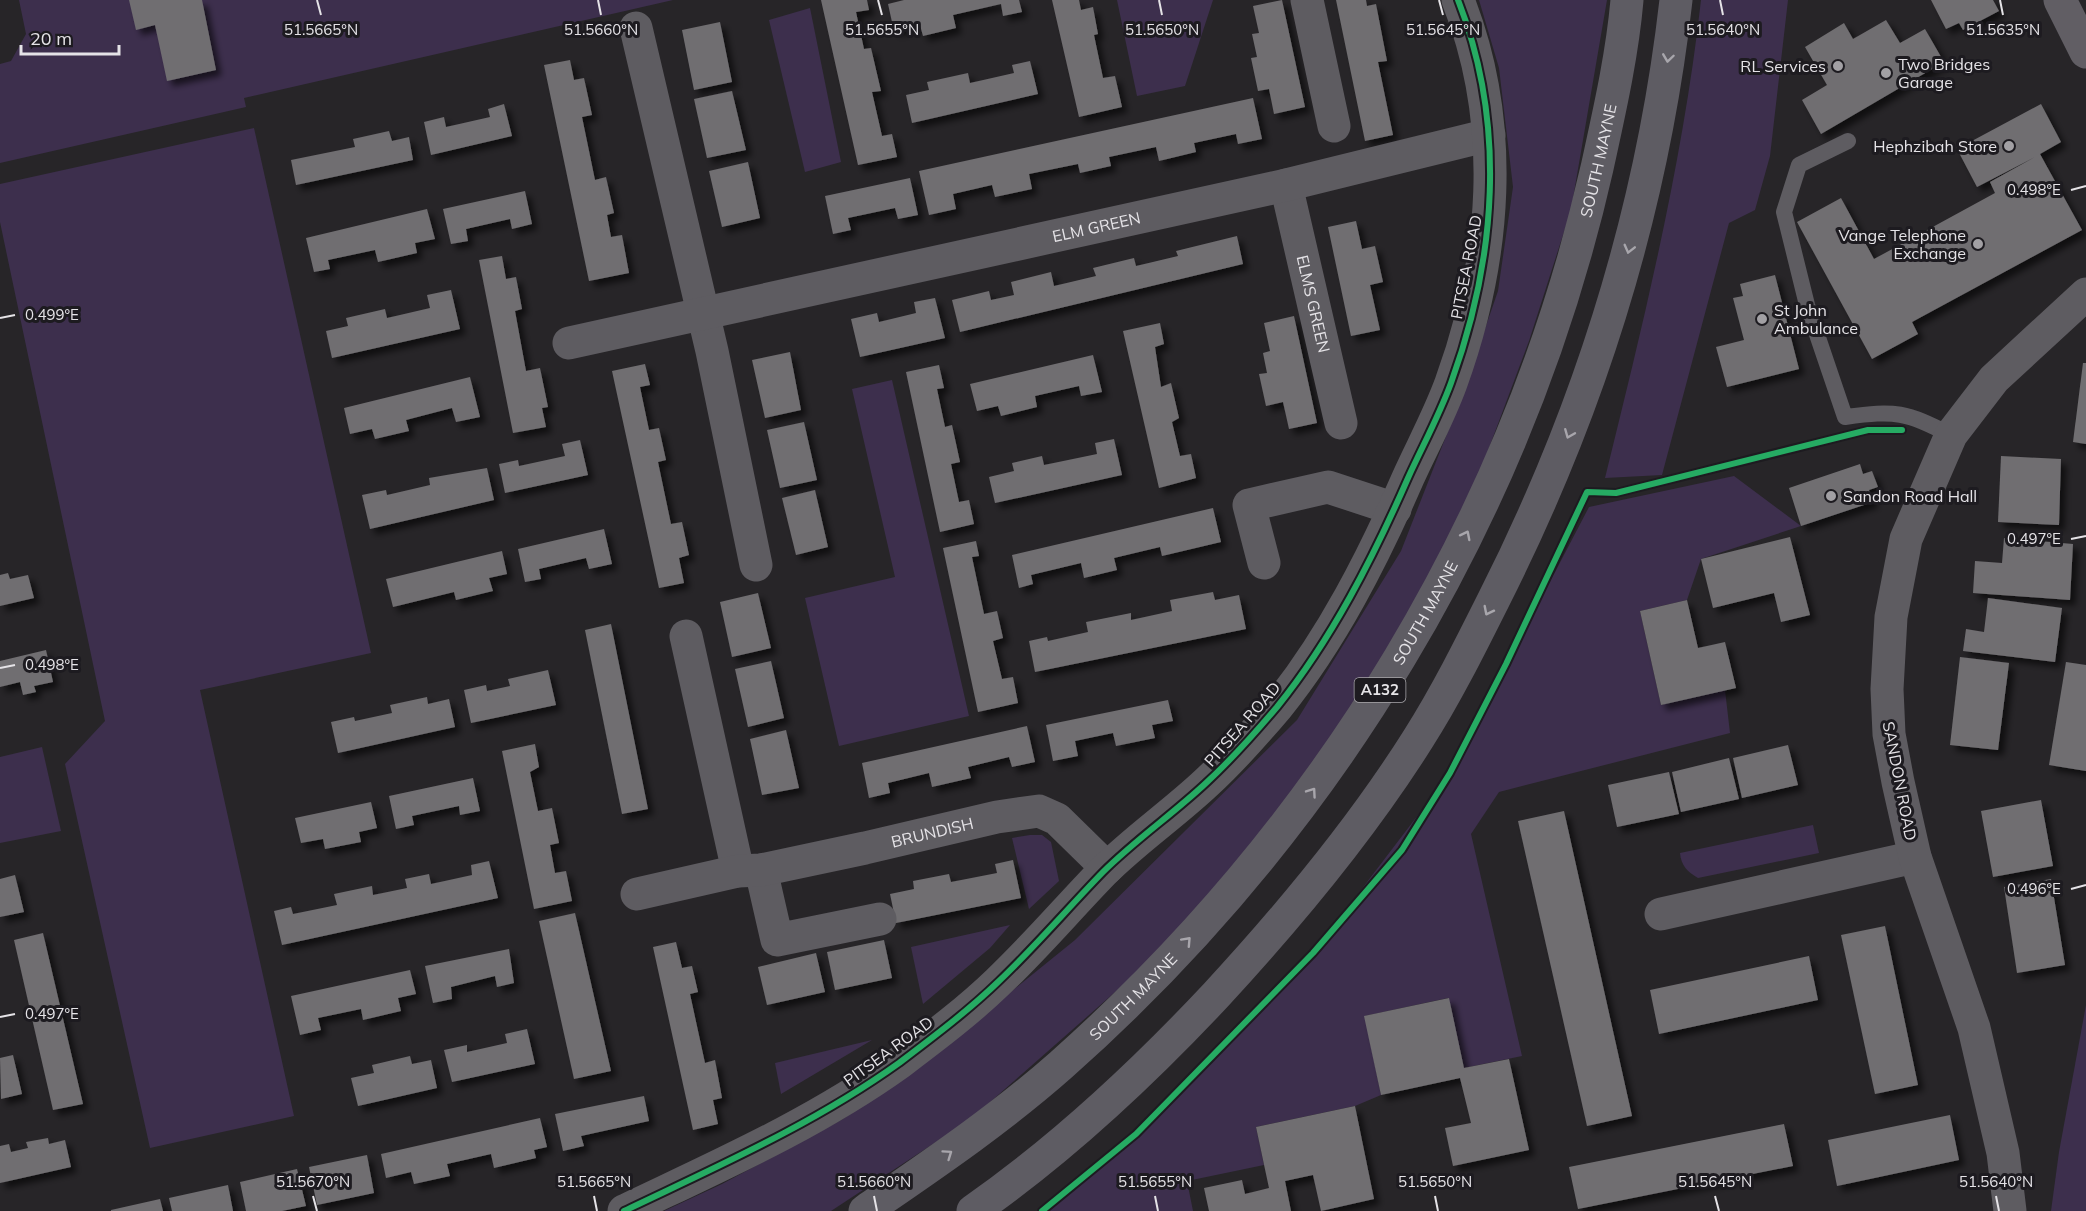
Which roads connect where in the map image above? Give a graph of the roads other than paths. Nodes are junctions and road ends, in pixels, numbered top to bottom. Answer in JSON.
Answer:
{"nodes":[{"id":1,"x":1306,"y":0,"type":"edge"},
{"id":2,"x":1458,"y":0,"type":"edge"},
{"id":3,"x":1627,"y":0,"type":"edge"},
{"id":4,"x":1676,"y":0,"type":"edge"},
{"id":5,"x":2060,"y":0,"type":"edge"},
{"id":6,"x":636,"y":28,"type":"dead end"},
{"id":7,"x":2086,"y":52,"type":"edge"},
{"id":8,"x":1334,"y":126,"type":"dead end"},
{"id":9,"x":1489,"y":135,"type":"junction"},
{"id":10,"x":1848,"y":141,"type":"dead end"},
{"id":11,"x":1286,"y":185,"type":"junction"},
{"id":12,"x":2086,"y":294,"type":"edge"},
{"id":13,"x":703,"y":312,"type":"junction"},
{"id":14,"x":569,"y":343,"type":"dead end"},
{"id":15,"x":1341,"y":423,"type":"dead end"},
{"id":16,"x":1952,"y":435,"type":"junction"},
{"id":17,"x":1395,"y":510,"type":"junction"},
{"id":18,"x":1263,"y":563,"type":"dead end"},
{"id":19,"x":756,"y":565,"type":"dead end"},
{"id":20,"x":686,"y":636,"type":"dead end"},
{"id":21,"x":1915,"y":858,"type":"junction"},
{"id":22,"x":1107,"y":868,"type":"junction"},
{"id":23,"x":749,"y":870,"type":"junction"},
{"id":24,"x":637,"y":894,"type":"dead end"},
{"id":25,"x":1661,"y":914,"type":"dead end"},
{"id":26,"x":880,"y":919,"type":"dead end"},
{"id":27,"x":624,"y":1211,"type":"edge"},
{"id":28,"x":865,"y":1211,"type":"edge"},
{"id":29,"x":973,"y":1211,"type":"edge"},
{"id":30,"x":2010,"y":1211,"type":"edge"}],
"edges":[{"from":1,"to":8,"type":"street"},
{"from":2,"to":9,"type":"street","name":"PITSEA ROAD"},
{"from":28,"to":3,"type":"main road","name":"SOUTH MAYNE","number":"A132","one_way":true},
{"from":4,"to":29,"type":"main road","one_way":true},
{"from":5,"to":7,"type":"main road"},
{"from":6,"to":13,"type":"street"},
{"from":9,"to":11,"type":"street","name":"ELM GREEN"},
{"from":9,"to":17,"type":"street","name":"PITSEA ROAD"},
{"from":10,"to":16,"type":"lane"},
{"from":11,"to":13,"type":"street","name":"ELM GREEN"},
{"from":11,"to":15,"type":"street","name":"ELMS GREEN"},
{"from":12,"to":16,"type":"street","name":"SANDON ROAD"},
{"from":13,"to":14,"type":"street","name":"ELM GREEN"},
{"from":13,"to":19,"type":"street"},
{"from":16,"to":21,"type":"street","name":"SANDON ROAD"},
{"from":17,"to":18,"type":"street"},
{"from":17,"to":22,"type":"street","name":"PITSEA ROAD"},
{"from":20,"to":23,"type":"street"},
{"from":21,"to":25,"type":"street"},
{"from":21,"to":30,"type":"street","name":"SANDON ROAD"},
{"from":22,"to":23,"type":"street","name":"BRUNDISH"},
{"from":22,"to":27,"type":"street","name":"PITSEA ROAD"},
{"from":23,"to":24,"type":"street","name":"BRUNDISH"},
{"from":23,"to":26,"type":"street"}]}
